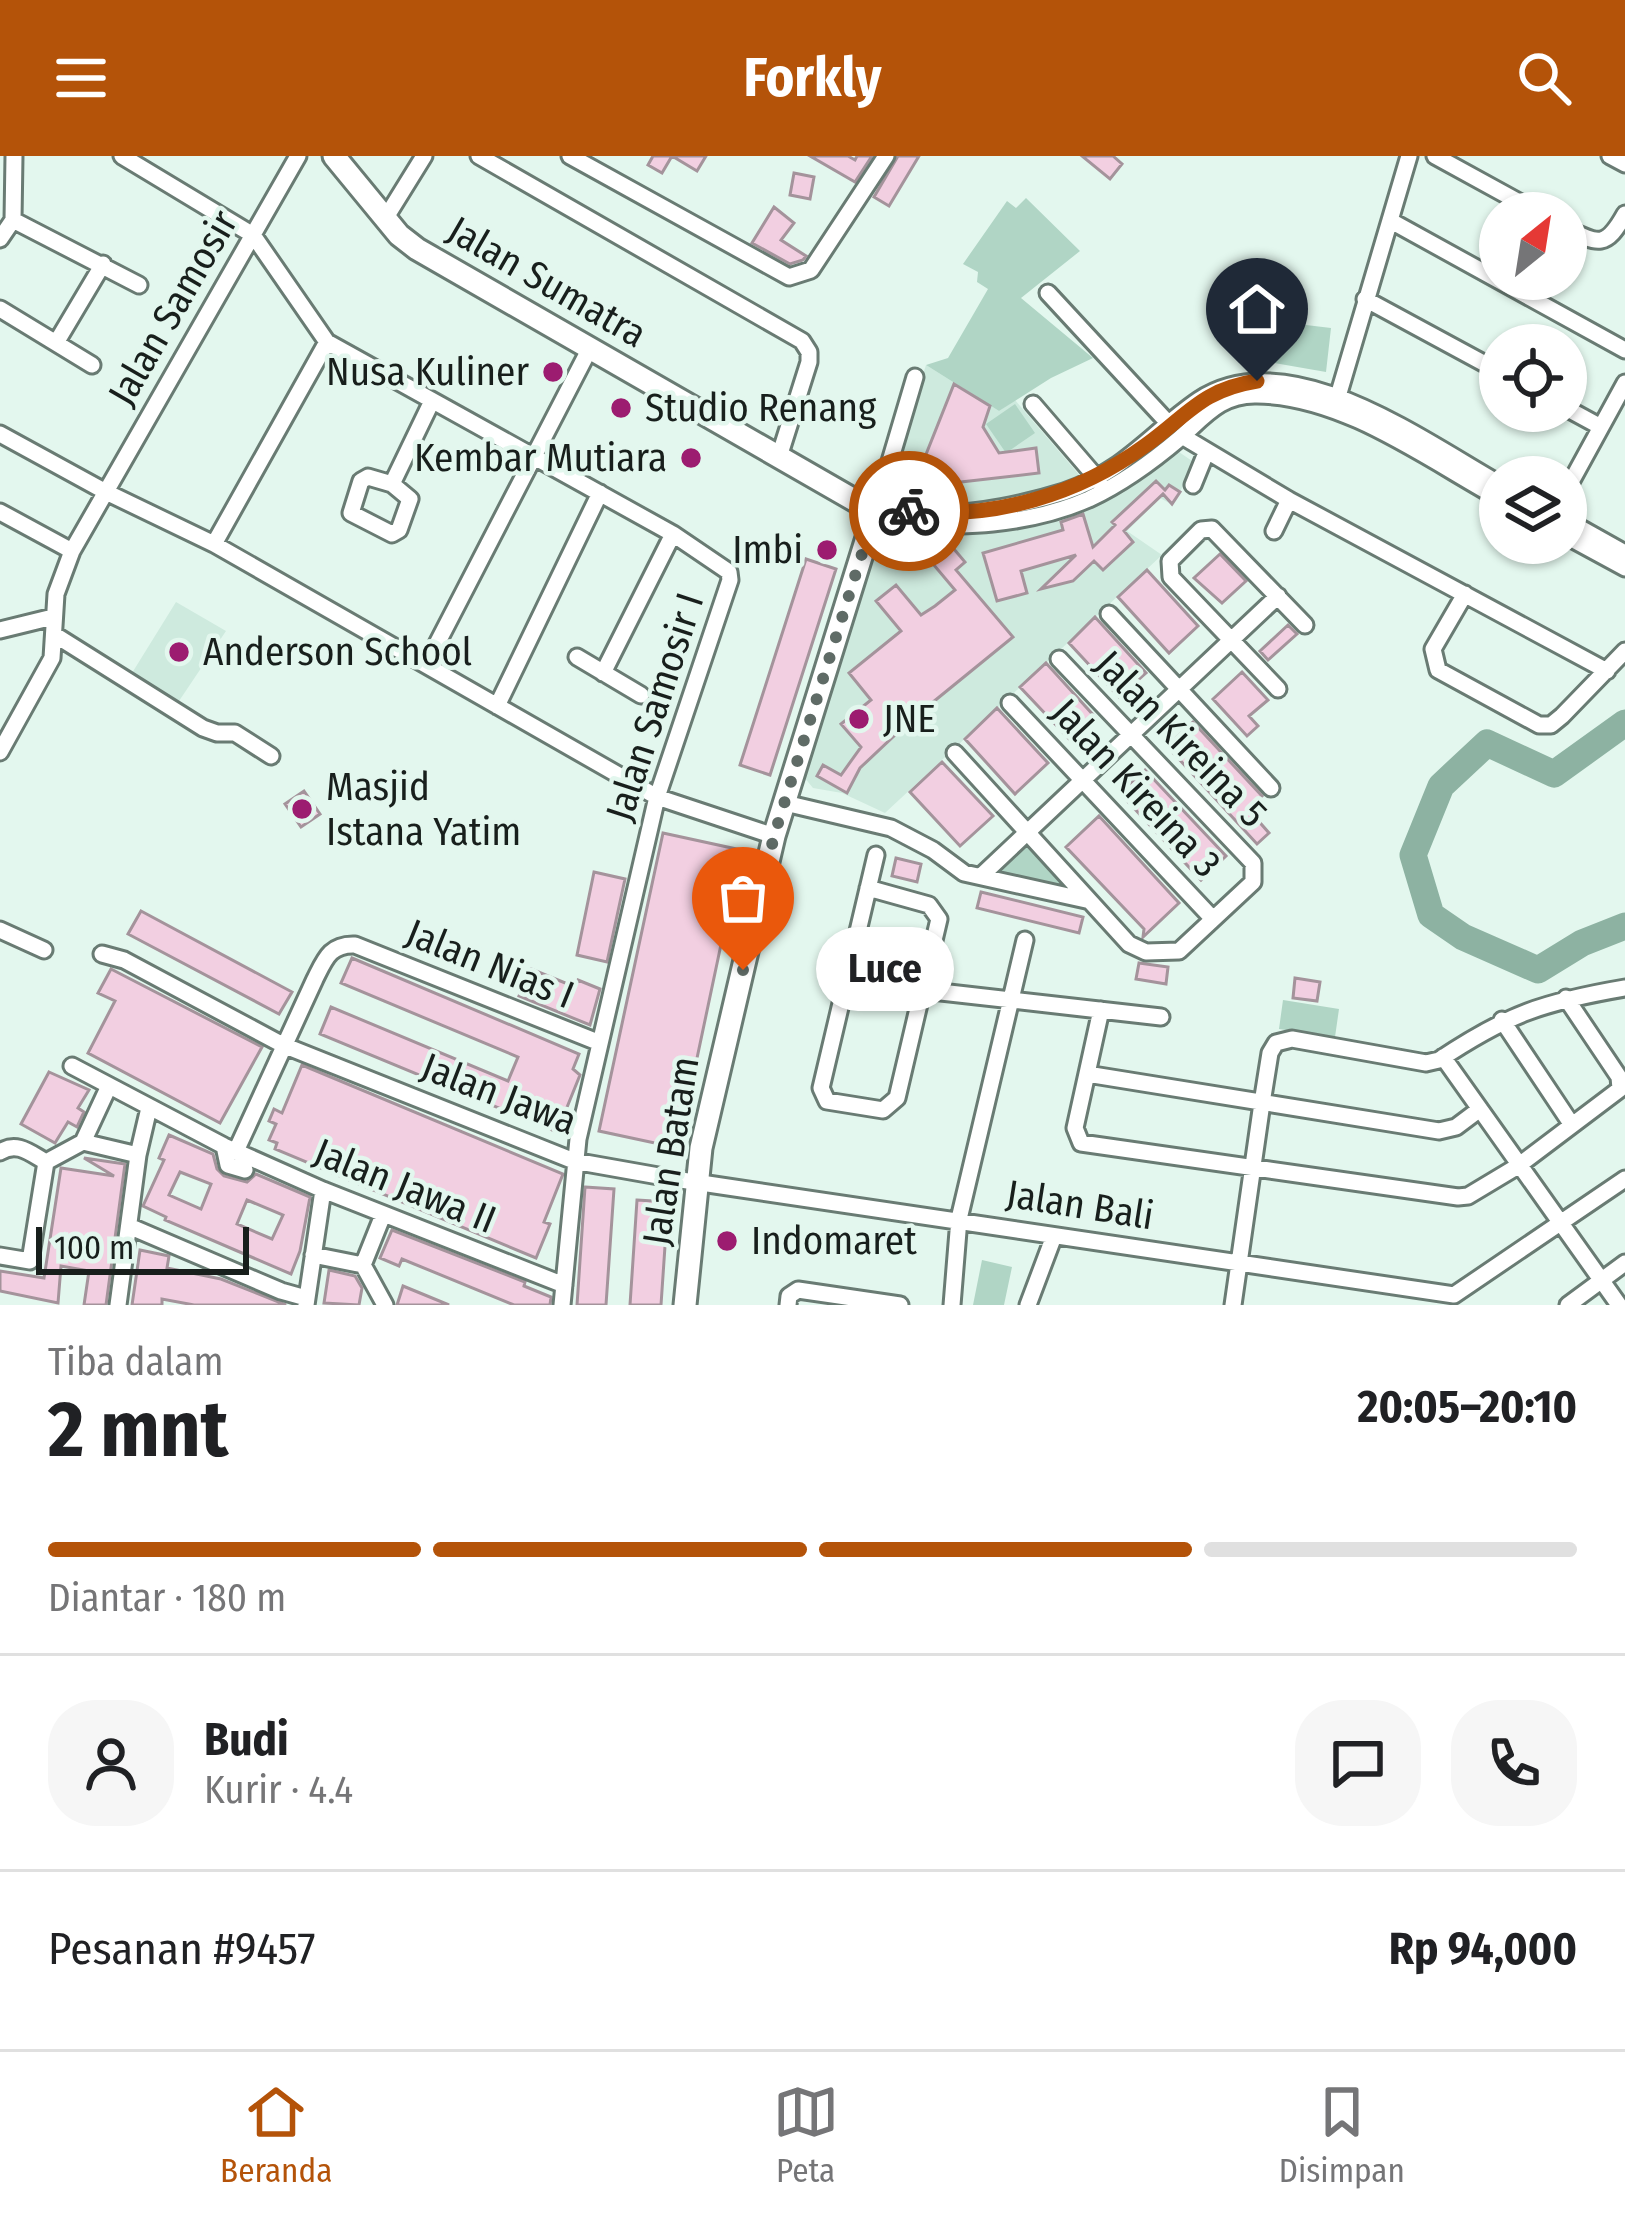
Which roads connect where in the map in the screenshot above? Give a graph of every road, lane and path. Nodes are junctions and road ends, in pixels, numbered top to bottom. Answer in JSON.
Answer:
{"nodes":[{"id":1,"x":14,"y":156,"type":"edge"},
{"id":2,"x":122,"y":156,"type":"edge"},
{"id":3,"x":298,"y":156,"type":"edge"},
{"id":4,"x":334,"y":156,"type":"edge"},
{"id":5,"x":424,"y":156,"type":"edge"},
{"id":6,"x":479,"y":156,"type":"edge"},
{"id":7,"x":886,"y":156,"type":"edge"},
{"id":8,"x":1409,"y":156,"type":"edge"},
{"id":9,"x":1435,"y":156,"type":"edge"},
{"id":10,"x":1610,"y":156,"type":"edge"},
{"id":11,"x":576,"y":158,"type":"edge"},
{"id":12,"x":1625,"y":164,"type":"edge"},
{"id":13,"x":7,"y":192,"type":"edge"},
{"id":14,"x":1501,"y":192,"type":"edge"},
{"id":15,"x":1625,"y":214,"type":"edge"},
{"id":16,"x":385,"y":219,"type":"junction"},
{"id":17,"x":14,"y":220,"type":"junction"},
{"id":18,"x":1390,"y":221,"type":"junction"},
{"id":19,"x":253,"y":235,"type":"junction"},
{"id":20,"x":0,"y":238,"type":"edge"},
{"id":21,"x":1587,"y":238,"type":"edge"},
{"id":22,"x":103,"y":264,"type":"junction"},
{"id":23,"x":139,"y":285,"type":"dead end"},
{"id":24,"x":1048,"y":293,"type":"dead end"},
{"id":25,"x":1365,"y":299,"type":"junction"},
{"id":26,"x":0,"y":309,"type":"edge"},
{"id":27,"x":327,"y":342,"type":"junction"},
{"id":28,"x":56,"y":344,"type":"junction"},
{"id":29,"x":590,"y":348,"type":"junction"},
{"id":30,"x":1625,"y":350,"type":"edge"},
{"id":31,"x":1479,"y":361,"type":"edge"},
{"id":32,"x":92,"y":364,"type":"dead end"},
{"id":33,"x":915,"y":377,"type":"dead end"},
{"id":34,"x":1625,"y":382,"type":"edge"},
{"id":35,"x":432,"y":401,"type":"junction"},
{"id":36,"x":1033,"y":404,"type":"dead end"},
{"id":37,"x":1335,"y":404,"type":"junction"},
{"id":38,"x":1587,"y":419,"type":"edge"},
{"id":39,"x":1601,"y":427,"type":"junction"},
{"id":40,"x":1176,"y":431,"type":"junction"},
{"id":41,"x":0,"y":434,"type":"edge"},
{"id":42,"x":1206,"y":453,"type":"junction"},
{"id":43,"x":532,"y":456,"type":"junction"},
{"id":44,"x":1585,"y":456,"type":"edge"},
{"id":45,"x":779,"y":457,"type":"junction"},
{"id":46,"x":1479,"y":474,"type":"edge"},
{"id":47,"x":392,"y":484,"type":"dead end"},
{"id":48,"x":1102,"y":484,"type":"junction"},
{"id":49,"x":1192,"y":485,"type":"dead end"},
{"id":50,"x":1479,"y":487,"type":"edge"},
{"id":51,"x":106,"y":492,"type":"junction"},
{"id":52,"x":600,"y":494,"type":"junction"},
{"id":53,"x":1289,"y":500,"type":"junction"},
{"id":54,"x":0,"y":512,"type":"edge"},
{"id":55,"x":874,"y":519,"type":"junction"},
{"id":56,"x":1274,"y":531,"type":"dead end"},
{"id":57,"x":673,"y":534,"type":"junction"},
{"id":58,"x":1587,"y":534,"type":"edge"},
{"id":59,"x":214,"y":544,"type":"junction"},
{"id":60,"x":1587,"y":545,"type":"edge"},
{"id":61,"x":72,"y":551,"type":"junction"},
{"id":62,"x":1624,"y":560,"type":"edge"},
{"id":63,"x":1465,"y":594,"type":"junction"},
{"id":64,"x":1278,"y":596,"type":"junction"},
{"id":65,"x":1108,"y":614,"type":"dead end"},
{"id":66,"x":53,"y":616,"type":"junction"},
{"id":67,"x":1305,"y":625,"type":"dead end"},
{"id":68,"x":0,"y":630,"type":"edge"},
{"id":69,"x":56,"y":635,"type":"junction"},
{"id":70,"x":1230,"y":641,"type":"junction"},
{"id":71,"x":1625,"y":651,"type":"edge"},
{"id":72,"x":577,"y":657,"type":"dead end"},
{"id":73,"x":1059,"y":658,"type":"dead end"},
{"id":74,"x":426,"y":665,"type":"junction"},
{"id":75,"x":1607,"y":671,"type":"junction"},
{"id":76,"x":603,"y":673,"type":"junction"},
{"id":77,"x":1179,"y":688,"type":"junction"},
{"id":78,"x":1278,"y":689,"type":"dead end"},
{"id":79,"x":641,"y":695,"type":"dead end"},
{"id":80,"x":1010,"y":703,"type":"dead end"},
{"id":81,"x":497,"y":706,"type":"junction"},
{"id":82,"x":1131,"y":734,"type":"junction"},
{"id":83,"x":0,"y":752,"type":"edge"},
{"id":84,"x":956,"y":753,"type":"dead end"},
{"id":85,"x":271,"y":756,"type":"dead end"},
{"id":86,"x":1083,"y":780,"type":"junction"},
{"id":87,"x":1271,"y":788,"type":"dead end"},
{"id":88,"x":657,"y":797,"type":"junction"},
{"id":89,"x":784,"y":802,"type":"junction"},
{"id":90,"x":1027,"y":832,"type":"junction"},
{"id":91,"x":774,"y":836,"type":"junction"},
{"id":92,"x":876,"y":855,"type":"dead end"},
{"id":93,"x":982,"y":876,"type":"junction"},
{"id":94,"x":868,"y":888,"type":"junction"},
{"id":95,"x":1089,"y":901,"type":"junction"},
{"id":96,"x":1213,"y":919,"type":"junction"},
{"id":97,"x":0,"y":930,"type":"edge"},
{"id":98,"x":1025,"y":940,"type":"dead end"},
{"id":99,"x":44,"y":950,"type":"dead end"},
{"id":100,"x":102,"y":955,"type":"dead end"},
{"id":101,"x":1625,"y":988,"type":"edge"},
{"id":102,"x":923,"y":990,"type":"junction"},
{"id":103,"x":1566,"y":998,"type":"junction"},
{"id":104,"x":1012,"y":1003,"type":"junction"},
{"id":105,"x":1102,"y":1010,"type":"junction"},
{"id":106,"x":1161,"y":1017,"type":"dead end"},
{"id":107,"x":1502,"y":1020,"type":"junction"},
{"id":108,"x":600,"y":1043,"type":"junction"},
{"id":109,"x":284,"y":1045,"type":"junction"},
{"id":110,"x":1443,"y":1058,"type":"junction"},
{"id":111,"x":72,"y":1066,"type":"dead end"},
{"id":112,"x":1087,"y":1074,"type":"junction"},
{"id":113,"x":109,"y":1086,"type":"junction"},
{"id":114,"x":1262,"y":1103,"type":"junction"},
{"id":115,"x":149,"y":1108,"type":"junction"},
{"id":116,"x":1480,"y":1109,"type":"junction"},
{"id":117,"x":1572,"y":1125,"type":"junction"},
{"id":118,"x":83,"y":1142,"type":"junction"},
{"id":119,"x":230,"y":1148,"type":"junction"},
{"id":120,"x":0,"y":1151,"type":"edge"},
{"id":121,"x":138,"y":1155,"type":"junction"},
{"id":122,"x":574,"y":1161,"type":"junction"},
{"id":123,"x":46,"y":1162,"type":"junction"},
{"id":124,"x":1519,"y":1166,"type":"junction"},
{"id":125,"x":1252,"y":1168,"type":"junction"},
{"id":126,"x":245,"y":1170,"type":"dead end"},
{"id":127,"x":1625,"y":1179,"type":"edge"},
{"id":128,"x":696,"y":1180,"type":"junction"},
{"id":129,"x":323,"y":1190,"type":"junction"},
{"id":130,"x":383,"y":1215,"type":"junction"},
{"id":131,"x":959,"y":1219,"type":"junction"},
{"id":132,"x":1562,"y":1223,"type":"junction"},
{"id":133,"x":131,"y":1227,"type":"junction"},
{"id":134,"x":1054,"y":1236,"type":"junction"},
{"id":135,"x":313,"y":1255,"type":"junction"},
{"id":136,"x":0,"y":1256,"type":"edge"},
{"id":137,"x":1238,"y":1261,"type":"junction"},
{"id":138,"x":1625,"y":1263,"type":"edge"},
{"id":139,"x":362,"y":1264,"type":"junction"},
{"id":140,"x":1601,"y":1280,"type":"junction"},
{"id":141,"x":564,"y":1285,"type":"junction"},
{"id":142,"x":789,"y":1300,"type":"edge"},
{"id":143,"x":1454,"y":1300,"type":"edge"},
{"id":144,"x":306,"y":1302,"type":"edge"},
{"id":145,"x":864,"y":1303,"type":"edge"},
{"id":146,"x":118,"y":1305,"type":"edge"},
{"id":147,"x":386,"y":1305,"type":"edge"},
{"id":148,"x":562,"y":1305,"type":"edge"},
{"id":149,"x":685,"y":1305,"type":"edge"},
{"id":150,"x":900,"y":1305,"type":"edge"},
{"id":151,"x":952,"y":1305,"type":"edge"},
{"id":152,"x":1028,"y":1305,"type":"edge"},
{"id":153,"x":1233,"y":1305,"type":"edge"},
{"id":154,"x":1568,"y":1305,"type":"edge"},
{"id":155,"x":1618,"y":1305,"type":"edge"}],
"edges":[{"from":1,"to":13,"type":"street"},
{"from":2,"to":19,"type":"street"},
{"from":3,"to":19,"type":"street","name":"Jalan Samosir"},
{"from":4,"to":16,"type":"street","name":"Jalan Sumatra"},
{"from":5,"to":16,"type":"street"},
{"from":6,"to":45,"type":"street"},
{"from":7,"to":11,"type":"street"},
{"from":8,"to":18,"type":"street"},
{"from":9,"to":14,"type":"street"},
{"from":10,"to":12,"type":"street"},
{"from":13,"to":17,"type":"street"},
{"from":15,"to":21,"type":"street"},
{"from":16,"to":29,"type":"street","name":"Jalan Sumatra"},
{"from":17,"to":20,"type":"street"},
{"from":17,"to":22,"type":"street"},
{"from":18,"to":25,"type":"street"},
{"from":18,"to":30,"type":"street"},
{"from":19,"to":27,"type":"street","name":"Jalan Samosir I"},
{"from":19,"to":51,"type":"street","name":"Jalan Samosir"},
{"from":22,"to":23,"type":"street"},
{"from":22,"to":28,"type":"street"},
{"from":24,"to":40,"type":"street"},
{"from":25,"to":31,"type":"street"},
{"from":25,"to":37,"type":"street"},
{"from":26,"to":28,"type":"street"},
{"from":27,"to":35,"type":"street","name":"Jalan Samosir I"},
{"from":27,"to":59,"type":"street"},
{"from":28,"to":32,"type":"street"},
{"from":29,"to":43,"type":"street"},
{"from":29,"to":45,"type":"street","name":"Jalan Sumatra"},
{"from":33,"to":55,"type":"street"},
{"from":34,"to":39,"type":"street"},
{"from":35,"to":43,"type":"street","name":"Jalan Samosir I"},
{"from":35,"to":47,"type":"street"},
{"from":36,"to":48,"type":"street"},
{"from":37,"to":40,"type":"street"},
{"from":37,"to":46,"type":"street"},
{"from":37,"to":50,"type":"street"},
{"from":38,"to":39,"type":"street"},
{"from":39,"to":44,"type":"street"},
{"from":40,"to":42,"type":"street"},
{"from":40,"to":48,"type":"street"},
{"from":41,"to":51,"type":"street"},
{"from":42,"to":49,"type":"street"},
{"from":42,"to":53,"type":"street"},
{"from":43,"to":52,"type":"street","name":"Jalan Samosir I"},
{"from":43,"to":74,"type":"street"},
{"from":45,"to":55,"type":"street","name":"Jalan Sumatra"},
{"from":48,"to":55,"type":"street"},
{"from":51,"to":59,"type":"street"},
{"from":51,"to":61,"type":"street","name":"Jalan Samosir"},
{"from":52,"to":57,"type":"street","name":"Jalan Samosir I"},
{"from":52,"to":81,"type":"street"},
{"from":53,"to":56,"type":"street"},
{"from":53,"to":63,"type":"street"},
{"from":54,"to":61,"type":"street"},
{"from":55,"to":89,"type":"street","name":"Jalan Batam"},
{"from":57,"to":76,"type":"street"},
{"from":57,"to":88,"type":"street","name":"Jalan Samosir I"},
{"from":58,"to":62,"type":"street"},
{"from":59,"to":74,"type":"street"},
{"from":60,"to":62,"type":"street"},
{"from":61,"to":66,"type":"street","name":"Jalan Samosir"},
{"from":63,"to":75,"type":"street"},
{"from":63,"to":75,"type":"street"},
{"from":64,"to":67,"type":"street"},
{"from":64,"to":70,"type":"street"},
{"from":64,"to":70,"type":"street"},
{"from":65,"to":77,"type":"street"},
{"from":66,"to":68,"type":"street"},
{"from":66,"to":69,"type":"street"},
{"from":69,"to":83,"type":"street"},
{"from":69,"to":85,"type":"street"},
{"from":70,"to":77,"type":"street"},
{"from":70,"to":78,"type":"street"},
{"from":71,"to":75,"type":"street"},
{"from":72,"to":76,"type":"street"},
{"from":73,"to":82,"type":"street","name":"Jalan Kireina 5"},
{"from":74,"to":81,"type":"street"},
{"from":76,"to":79,"type":"street"},
{"from":77,"to":82,"type":"street"},
{"from":77,"to":87,"type":"street"},
{"from":80,"to":86,"type":"street","name":"Jalan Kireina 3"},
{"from":81,"to":88,"type":"street"},
{"from":82,"to":86,"type":"street"},
{"from":82,"to":96,"type":"street","name":"Jalan Kireina 5"},
{"from":84,"to":90,"type":"street","name":"Jalan Kireina 5"},
{"from":86,"to":90,"type":"street"},
{"from":86,"to":96,"type":"street","name":"Jalan Kireina 3"},
{"from":88,"to":91,"type":"street"},
{"from":88,"to":108,"type":"street","name":"Jalan Samosir I"},
{"from":89,"to":91,"type":"street","name":"Jalan Batam"},
{"from":89,"to":93,"type":"street"},
{"from":90,"to":93,"type":"street"},
{"from":90,"to":95,"type":"street","name":"Jalan Kireina 5"},
{"from":91,"to":128,"type":"street","name":"Jalan Batam"},
{"from":92,"to":94,"type":"street"},
{"from":93,"to":95,"type":"street"},
{"from":94,"to":102,"type":"street"},
{"from":94,"to":102,"type":"street"},
{"from":95,"to":96,"type":"street","name":"Jalan Kireina 5"},
{"from":97,"to":99,"type":"street"},
{"from":98,"to":104,"type":"street"},
{"from":100,"to":109,"type":"street","name":"Jalan Jawa"},
{"from":101,"to":103,"type":"street"},
{"from":102,"to":104,"type":"street"},
{"from":103,"to":107,"type":"street"},
{"from":103,"to":117,"type":"street"},
{"from":104,"to":105,"type":"street"},
{"from":104,"to":131,"type":"street"},
{"from":105,"to":106,"type":"street"},
{"from":105,"to":112,"type":"street"},
{"from":107,"to":110,"type":"street"},
{"from":107,"to":117,"type":"street"},
{"from":108,"to":109,"type":"street","name":"Jalan Nias I"},
{"from":108,"to":122,"type":"street","name":"Jalan Samosir I"},
{"from":109,"to":119,"type":"street"},
{"from":109,"to":122,"type":"street","name":"Jalan Jawa"},
{"from":110,"to":114,"type":"street"},
{"from":110,"to":116,"type":"street"},
{"from":111,"to":113,"type":"street","name":"Jalan Jawa II"},
{"from":112,"to":114,"type":"street"},
{"from":112,"to":125,"type":"street"},
{"from":113,"to":115,"type":"street","name":"Jalan Jawa II"},
{"from":113,"to":118,"type":"street"},
{"from":114,"to":116,"type":"street"},
{"from":114,"to":125,"type":"street"},
{"from":115,"to":119,"type":"street","name":"Jalan Jawa II"},
{"from":115,"to":121,"type":"street"},
{"from":116,"to":124,"type":"street"},
{"from":117,"to":124,"type":"street"},
{"from":118,"to":121,"type":"street"},
{"from":118,"to":123,"type":"street"},
{"from":119,"to":126,"type":"street","name":"Jalan Jawa II"},
{"from":119,"to":129,"type":"street","name":"Jalan Jawa II"},
{"from":120,"to":123,"type":"street"},
{"from":121,"to":133,"type":"street"},
{"from":122,"to":128,"type":"street","name":"Jalan Jawa"},
{"from":122,"to":141,"type":"street","name":"Jalan Samosir I"},
{"from":123,"to":136,"type":"street"},
{"from":124,"to":125,"type":"street"},
{"from":124,"to":132,"type":"street"},
{"from":125,"to":137,"type":"street"},
{"from":127,"to":132,"type":"street"},
{"from":128,"to":131,"type":"street","name":"Jalan Bali"},
{"from":128,"to":149,"type":"street","name":"Jalan Batam"},
{"from":129,"to":130,"type":"street","name":"Jalan Jawa II"},
{"from":129,"to":135,"type":"street"},
{"from":130,"to":139,"type":"street"},
{"from":130,"to":141,"type":"street","name":"Jalan Jawa II"},
{"from":131,"to":134,"type":"street","name":"Jalan Bali"},
{"from":131,"to":151,"type":"street"},
{"from":132,"to":140,"type":"street"},
{"from":132,"to":143,"type":"street"},
{"from":133,"to":144,"type":"street"},
{"from":133,"to":146,"type":"street"},
{"from":134,"to":137,"type":"street","name":"Jalan Bali"},
{"from":134,"to":152,"type":"street"},
{"from":135,"to":139,"type":"street"},
{"from":135,"to":144,"type":"street"},
{"from":137,"to":143,"type":"street","name":"Jalan Bali"},
{"from":137,"to":153,"type":"street"},
{"from":138,"to":140,"type":"street"},
{"from":139,"to":147,"type":"street"},
{"from":140,"to":154,"type":"street"},
{"from":140,"to":155,"type":"street"},
{"from":141,"to":148,"type":"street","name":"Jalan Samosir I"},
{"from":142,"to":145,"type":"street"},
{"from":145,"to":150,"type":"street"}]}
